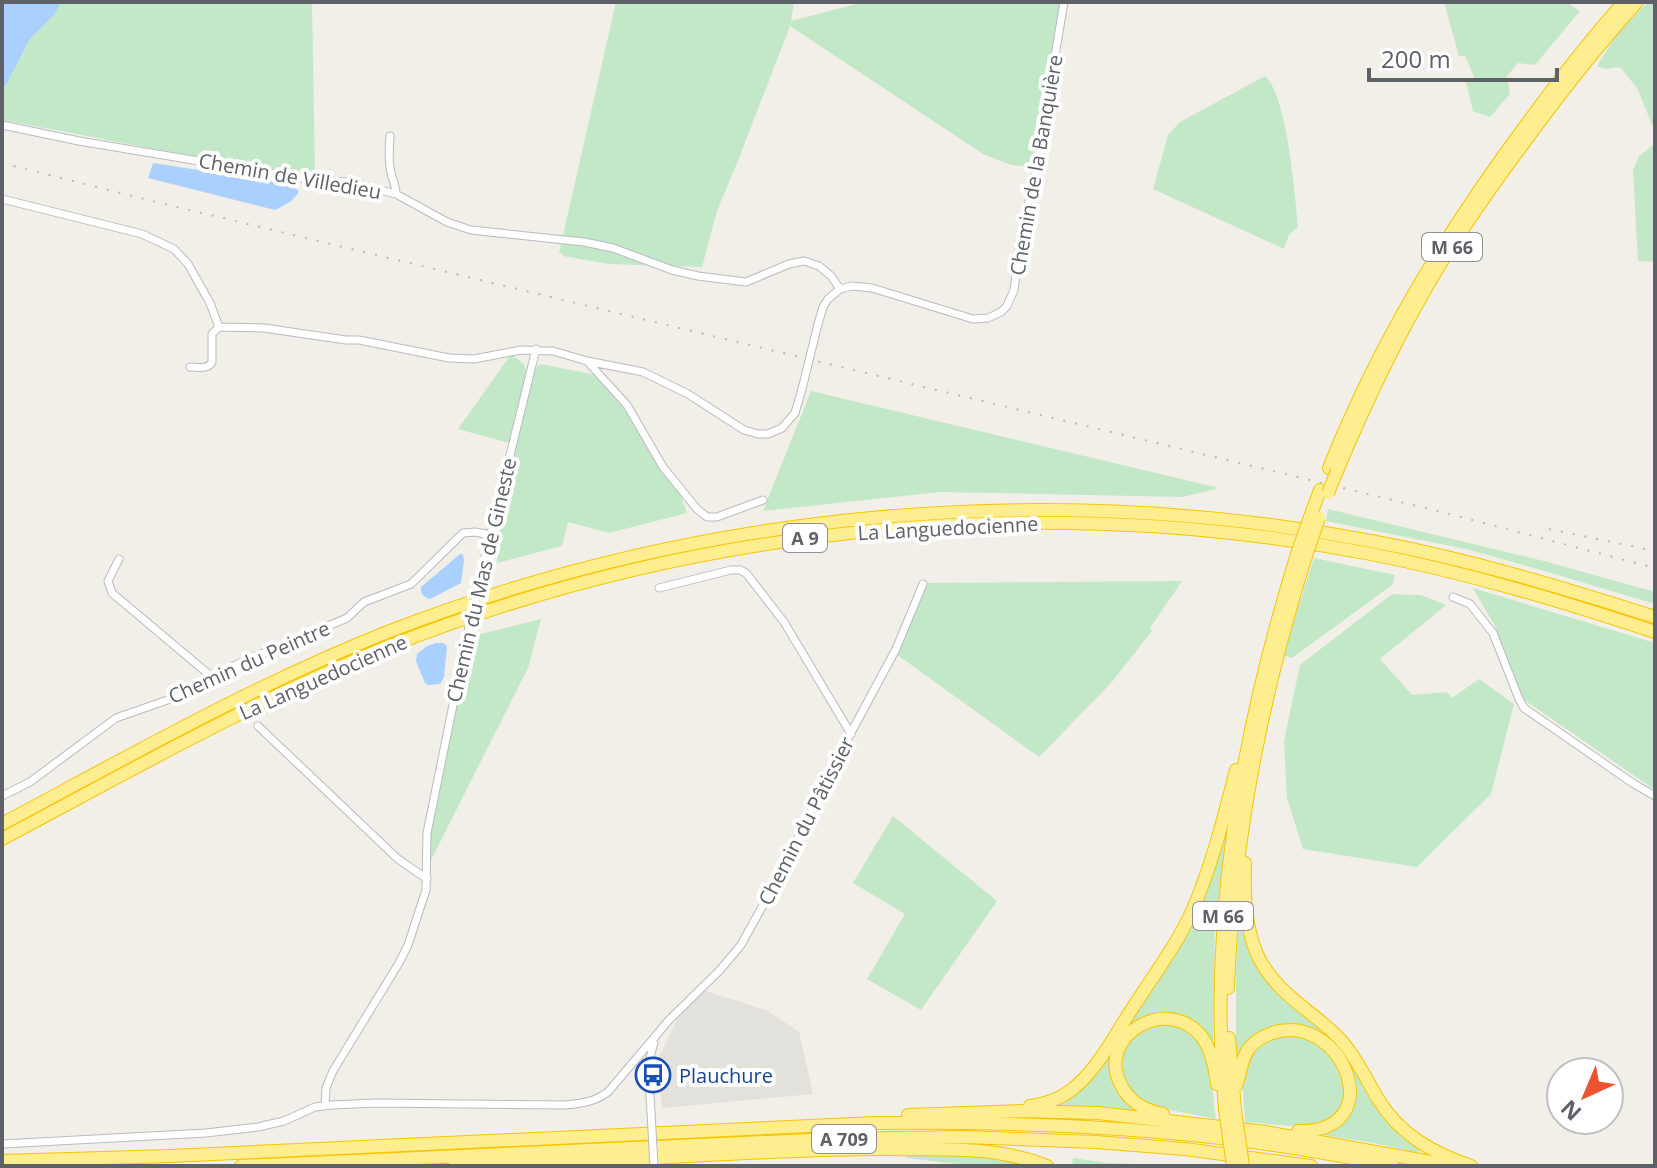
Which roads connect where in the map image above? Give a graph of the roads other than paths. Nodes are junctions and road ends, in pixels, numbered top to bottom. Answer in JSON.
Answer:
{"nodes":[{"id":1,"x":1064,"y":2,"type":"edge"},
{"id":2,"x":1624,"y":2,"type":"edge"},
{"id":3,"x":1637,"y":2,"type":"edge"},
{"id":4,"x":2,"y":125,"type":"edge"},
{"id":5,"x":390,"y":136,"type":"dead end"},
{"id":6,"x":396,"y":194,"type":"junction"},
{"id":7,"x":2,"y":199,"type":"edge"},
{"id":8,"x":840,"y":289,"type":"junction"},
{"id":9,"x":219,"y":327,"type":"junction"},
{"id":10,"x":536,"y":349,"type":"junction"},
{"id":11,"x":517,"y":351,"type":"junction"},
{"id":12,"x":587,"y":361,"type":"junction"},
{"id":13,"x":190,"y":367,"type":"dead end"},
{"id":14,"x":531,"y":368,"type":"junction"},
{"id":15,"x":1333,"y":470,"type":"junction"},
{"id":16,"x":763,"y":500,"type":"dead end"},
{"id":17,"x":491,"y":535,"type":"junction"},
{"id":18,"x":1302,"y":555,"type":"junction"},
{"id":19,"x":119,"y":559,"type":"dead end"},
{"id":20,"x":923,"y":584,"type":"dead end"},
{"id":21,"x":659,"y":588,"type":"dead end"},
{"id":22,"x":1453,"y":597,"type":"dead end"},
{"id":23,"x":1655,"y":617,"type":"edge"},
{"id":24,"x":1655,"y":632,"type":"edge"},
{"id":25,"x":212,"y":677,"type":"junction"},
{"id":26,"x":258,"y":726,"type":"dead end"},
{"id":27,"x":851,"y":734,"type":"junction"},
{"id":28,"x":1250,"y":736,"type":"junction"},
{"id":29,"x":2,"y":796,"type":"edge"},
{"id":30,"x":1655,"y":796,"type":"edge"},
{"id":31,"x":2,"y":824,"type":"edge"},
{"id":32,"x":1243,"y":830,"type":"junction"},
{"id":33,"x":2,"y":839,"type":"edge"},
{"id":34,"x":427,"y":879,"type":"junction"},
{"id":35,"x":656,"y":1036,"type":"junction"},
{"id":36,"x":1229,"y":1102,"type":"junction"},
{"id":37,"x":325,"y":1106,"type":"junction"},
{"id":38,"x":984,"y":1112,"type":"junction"},
{"id":39,"x":875,"y":1123,"type":"junction"},
{"id":40,"x":1196,"y":1124,"type":"junction"},
{"id":41,"x":1265,"y":1132,"type":"junction"},
{"id":42,"x":2,"y":1144,"type":"edge"},
{"id":43,"x":375,"y":1160,"type":"junction"},
{"id":44,"x":2,"y":1161,"type":"edge"},
{"id":45,"x":241,"y":1166,"type":"edge"},
{"id":46,"x":654,"y":1166,"type":"edge"},
{"id":47,"x":1047,"y":1166,"type":"edge"},
{"id":48,"x":1233,"y":1166,"type":"edge"},
{"id":49,"x":1243,"y":1166,"type":"edge"},
{"id":50,"x":1311,"y":1166,"type":"edge"},
{"id":51,"x":1393,"y":1166,"type":"edge"},
{"id":52,"x":1453,"y":1166,"type":"edge"},
{"id":53,"x":1471,"y":1166,"type":"edge"}],
"edges":[{"from":1,"to":8,"type":"street","name":"Chemin de la Banquière"},
{"from":2,"to":15,"type":"highway","number":"M 66"},
{"from":3,"to":15,"type":"highway","number":"M 66"},
{"from":4,"to":6,"type":"street","name":"Chemin de Villedieu"},
{"from":5,"to":6,"type":"street"},
{"from":6,"to":8,"type":"street","name":"Chemin de Villedieu"},
{"from":7,"to":9,"type":"street"},
{"from":8,"to":12,"type":"street","bridge":true},
{"from":9,"to":11,"type":"street"},
{"from":9,"to":13,"type":"street"},
{"from":10,"to":11,"type":"street"},
{"from":10,"to":12,"type":"street"},
{"from":10,"to":14,"type":"street","name":"Chemin du Mas de Gineste"},
{"from":11,"to":14,"type":"street"},
{"from":12,"to":16,"type":"street"},
{"from":14,"to":17,"type":"street","name":"Chemin du Mas de Gineste"},
{"from":15,"to":18,"type":"highway","number":"M 66","bridge":true},
{"from":17,"to":25,"type":"street","name":"Chemin du Peintre"},
{"from":17,"to":34,"type":"street","name":"Chemin du Mas de Gineste","bridge":true},
{"from":18,"to":28,"type":"highway","number":"M 66"},
{"from":18,"to":32,"type":"highway","number":"M 66"},
{"from":19,"to":25,"type":"street"},
{"from":20,"to":27,"type":"street","name":"Chemin du Pâtissier"},
{"from":21,"to":27,"type":"street"},
{"from":22,"to":30,"type":"street"},
{"from":23,"to":31,"type":"highway","name":"La Languedocienne","number":"A 9"},
{"from":24,"to":33,"type":"highway","name":"La Languedocienne","number":"A 9"},
{"from":25,"to":29,"type":"street","name":"Chemin du Peintre"},
{"from":26,"to":34,"type":"street"},
{"from":27,"to":35,"type":"street","name":"Chemin du Pâtissier"},
{"from":28,"to":36,"type":"highway","number":"M 66"},
{"from":28,"to":38,"type":"highway"},
{"from":32,"to":36,"type":"highway","number":"M 66"},
{"from":32,"to":53,"type":"highway"},
{"from":34,"to":37,"type":"street","name":"Chemin du Mas de Gineste"},
{"from":35,"to":37,"type":"street","name":"Chemin du Pâtissier"},
{"from":35,"to":46,"type":"street","bridge":true},
{"from":36,"to":40,"type":"highway"},
{"from":36,"to":41,"type":"highway"},
{"from":36,"to":48,"type":"highway","number":"M 66","bridge":true},
{"from":36,"to":49,"type":"highway","number":"M 66","bridge":true},
{"from":37,"to":42,"type":"street","name":"Chemin du Pâtissier"},
{"from":38,"to":39,"type":"highway"},
{"from":38,"to":40,"type":"highway"},
{"from":39,"to":44,"type":"highway","number":"A 709"},
{"from":39,"to":51,"type":"highway","number":"A 709"},
{"from":40,"to":41,"type":"highway"},
{"from":41,"to":52,"type":"highway"},
{"from":43,"to":45,"type":"highway","number":"A 709"},
{"from":43,"to":47,"type":"highway"},
{"from":43,"to":50,"type":"highway","number":"A 709"}]}
